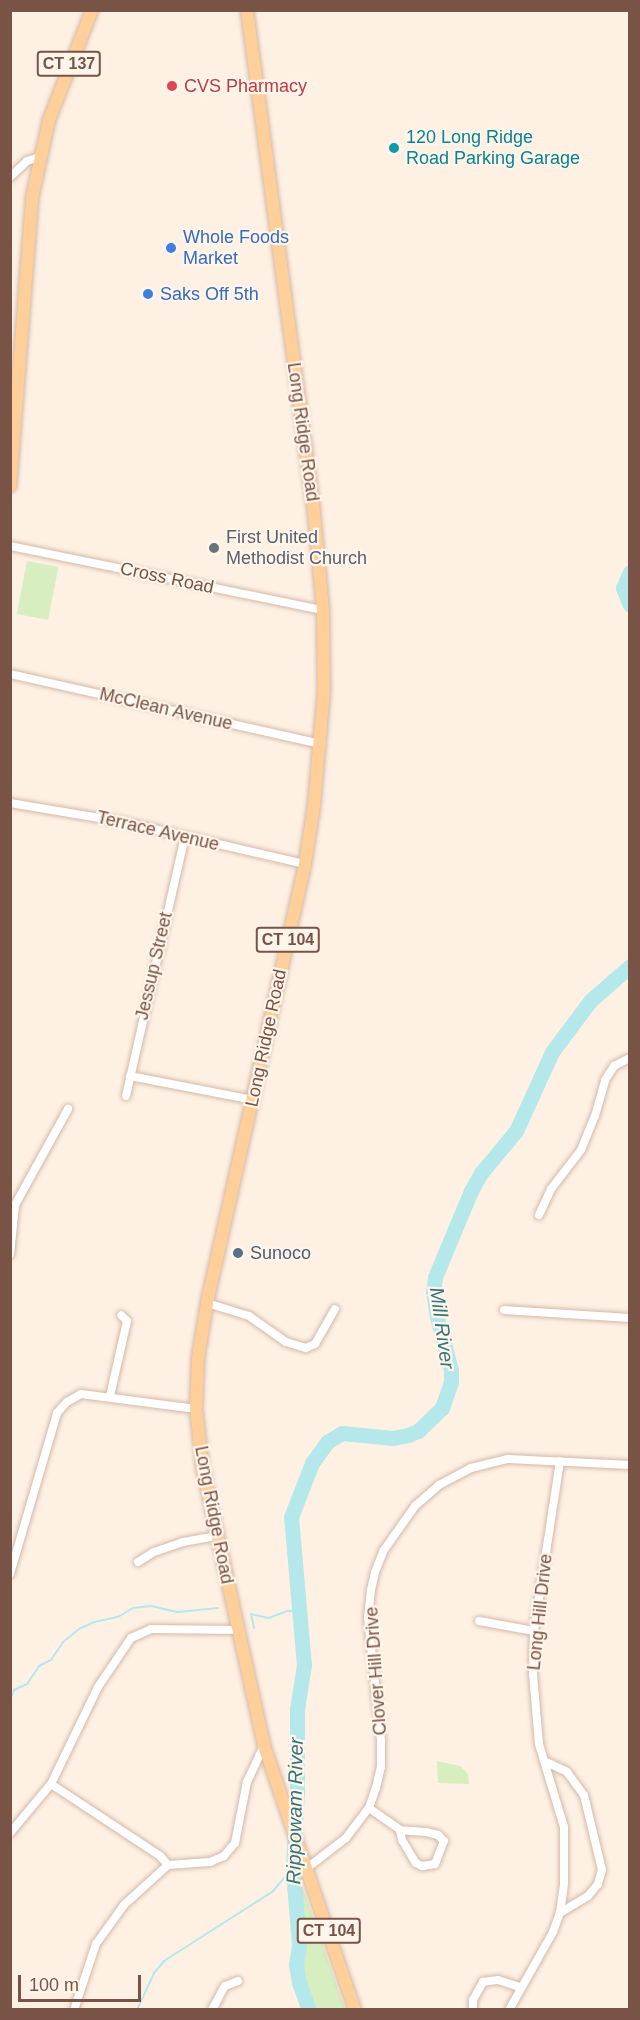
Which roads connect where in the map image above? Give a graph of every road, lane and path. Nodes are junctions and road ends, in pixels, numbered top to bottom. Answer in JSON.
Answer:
{"nodes":[{"id":1,"x":92,"y":10,"type":"edge"},
{"id":2,"x":247,"y":10,"type":"edge"},
{"id":3,"x":40,"y":157,"type":"junction"},
{"id":4,"x":10,"y":177,"type":"edge"},
{"id":5,"x":10,"y":486,"type":"edge"},
{"id":6,"x":10,"y":546,"type":"edge"},
{"id":7,"x":322,"y":610,"type":"junction"},
{"id":8,"x":10,"y":674,"type":"edge"},
{"id":9,"x":321,"y":744,"type":"junction"},
{"id":10,"x":10,"y":803,"type":"edge"},
{"id":11,"x":185,"y":837,"type":"junction"},
{"id":12,"x":305,"y":864,"type":"junction"},
{"id":13,"x":630,"y":1058,"type":"edge"},
{"id":14,"x":130,"y":1076,"type":"junction"},
{"id":15,"x":126,"y":1096,"type":"dead end"},
{"id":16,"x":252,"y":1100,"type":"junction"},
{"id":17,"x":68,"y":1109,"type":"dead end"},
{"id":18,"x":539,"y":1215,"type":"dead end"},
{"id":19,"x":10,"y":1254,"type":"edge"},
{"id":20,"x":207,"y":1303,"type":"junction"},
{"id":21,"x":334,"y":1309,"type":"dead end"},
{"id":22,"x":504,"y":1310,"type":"dead end"},
{"id":23,"x":121,"y":1315,"type":"dead end"},
{"id":24,"x":630,"y":1318,"type":"edge"},
{"id":25,"x":110,"y":1396,"type":"junction"},
{"id":26,"x":196,"y":1409,"type":"junction"},
{"id":27,"x":560,"y":1461,"type":"junction"},
{"id":28,"x":630,"y":1465,"type":"edge"},
{"id":29,"x":217,"y":1536,"type":"junction"},
{"id":30,"x":138,"y":1562,"type":"dead end"},
{"id":31,"x":10,"y":1574,"type":"edge"},
{"id":32,"x":479,"y":1622,"type":"dead end"},
{"id":33,"x":237,"y":1630,"type":"junction"},
{"id":34,"x":534,"y":1631,"type":"junction"},
{"id":35,"x":264,"y":1746,"type":"junction"},
{"id":36,"x":546,"y":1762,"type":"junction"},
{"id":37,"x":51,"y":1784,"type":"junction"},
{"id":38,"x":369,"y":1808,"type":"junction"},
{"id":39,"x":400,"y":1830,"type":"junction"},
{"id":40,"x":10,"y":1833,"type":"edge"},
{"id":41,"x":168,"y":1865,"type":"junction"},
{"id":42,"x":307,"y":1868,"type":"junction"},
{"id":43,"x":560,"y":1913,"type":"junction"},
{"id":44,"x":238,"y":1981,"type":"dead end"},
{"id":45,"x":520,"y":1988,"type":"junction"},
{"id":46,"x":74,"y":2007,"type":"edge"},
{"id":47,"x":85,"y":2010,"type":"edge"},
{"id":48,"x":212,"y":2010,"type":"edge"},
{"id":49,"x":355,"y":2010,"type":"edge"},
{"id":50,"x":473,"y":2010,"type":"edge"},
{"id":51,"x":509,"y":2010,"type":"edge"}],
"edges":[{"from":1,"to":3,"type":"main road","number":"CT 137"},
{"from":2,"to":7,"type":"main road","name":"Long Ridge Road","number":"CT 104"},
{"from":3,"to":4,"type":"street"},
{"from":3,"to":5,"type":"main road","number":"CT 137"},
{"from":6,"to":7,"type":"street","name":"Cross Road"},
{"from":7,"to":9,"type":"main road","name":"Long Ridge Road","number":"CT 104"},
{"from":8,"to":9,"type":"street","name":"McClean Avenue"},
{"from":9,"to":12,"type":"main road","name":"Long Ridge Road","number":"CT 104"},
{"from":10,"to":11,"type":"street","name":"Terrace Avenue"},
{"from":11,"to":12,"type":"street","name":"Terrace Avenue"},
{"from":11,"to":14,"type":"street","name":"Jessup Street"},
{"from":12,"to":16,"type":"main road","name":"Long Ridge Road","number":"CT 104"},
{"from":13,"to":18,"type":"street"},
{"from":14,"to":15,"type":"street","name":"Jessup Street"},
{"from":14,"to":16,"type":"street"},
{"from":16,"to":20,"type":"main road","name":"Long Ridge Road","number":"CT 104"},
{"from":17,"to":19,"type":"street"},
{"from":20,"to":21,"type":"street"},
{"from":20,"to":26,"type":"main road","name":"Long Ridge Road","number":"CT 104"},
{"from":22,"to":24,"type":"street"},
{"from":23,"to":25,"type":"street"},
{"from":25,"to":26,"type":"street"},
{"from":25,"to":31,"type":"street"},
{"from":26,"to":29,"type":"main road","name":"Long Ridge Road","number":"CT 104"},
{"from":27,"to":28,"type":"street","name":"Clover Hill Drive"},
{"from":27,"to":34,"type":"street","name":"Long Hill Drive"},
{"from":27,"to":38,"type":"street","name":"Clover Hill Drive"},
{"from":29,"to":30,"type":"street"},
{"from":29,"to":33,"type":"main road","name":"Long Ridge Road","number":"CT 104"},
{"from":32,"to":34,"type":"street"},
{"from":33,"to":35,"type":"main road","name":"Long Ridge Road","number":"CT 104"},
{"from":33,"to":37,"type":"street"},
{"from":34,"to":36,"type":"street","name":"Long Hill Drive"},
{"from":35,"to":41,"type":"street"},
{"from":35,"to":42,"type":"main road","name":"Long Ridge Road","number":"CT 104"},
{"from":36,"to":43,"type":"street","name":"Long Hill Drive"},
{"from":36,"to":43,"type":"street"},
{"from":37,"to":40,"type":"street"},
{"from":37,"to":41,"type":"street"},
{"from":38,"to":39,"type":"street"},
{"from":38,"to":42,"type":"street","name":"Clover Hill Drive"},
{"from":39,"to":39,"type":"street"},
{"from":41,"to":46,"type":"street"},
{"from":42,"to":49,"type":"main road","name":"Long Ridge Road","number":"CT 104"},
{"from":43,"to":45,"type":"street","name":"Long Hill Drive"},
{"from":44,"to":48,"type":"street"},
{"from":45,"to":50,"type":"street"},
{"from":45,"to":51,"type":"street","name":"Long Hill Drive"},
{"from":46,"to":47,"type":"street"}]}
